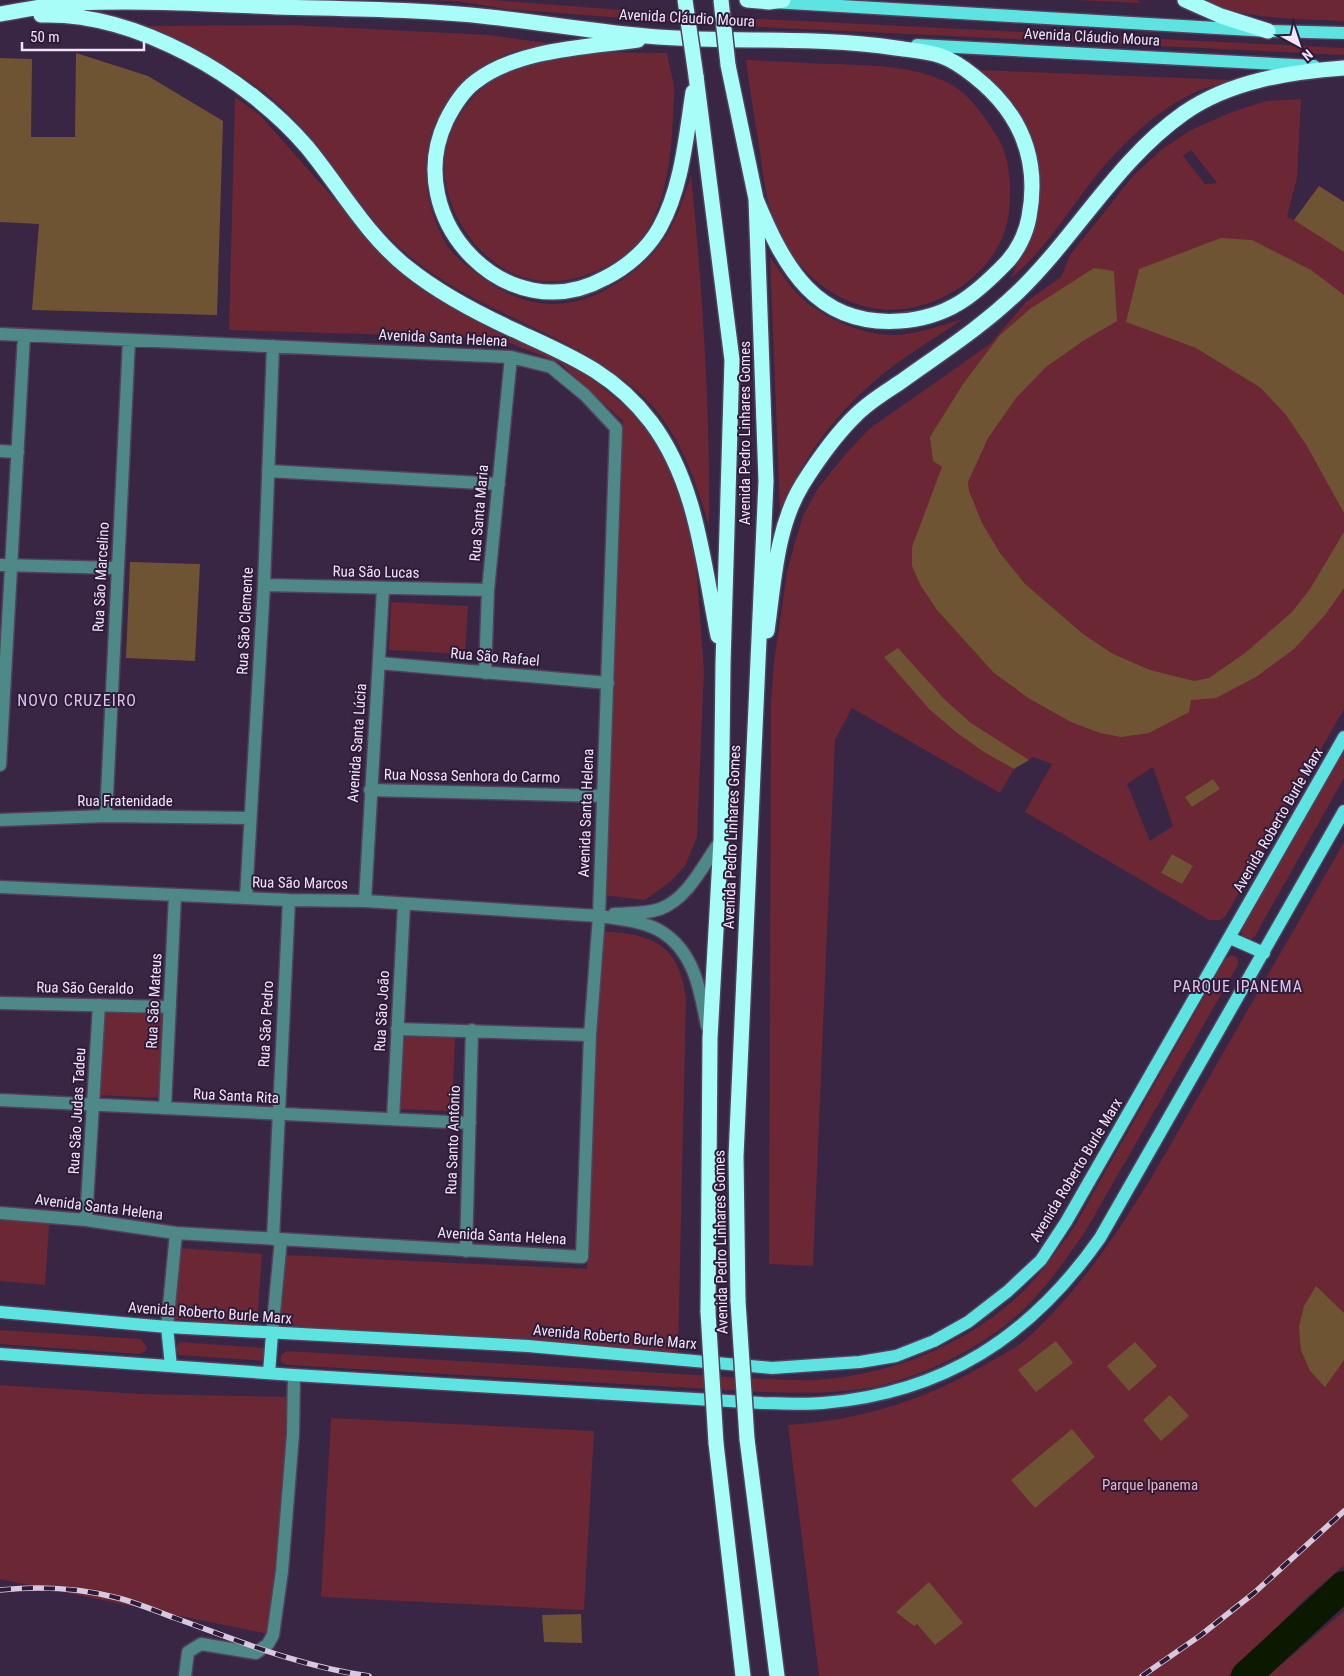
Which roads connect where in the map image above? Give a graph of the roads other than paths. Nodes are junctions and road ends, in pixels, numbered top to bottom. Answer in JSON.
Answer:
{"nodes":[{"id":1,"x":685,"y":0,"type":"edge"},
{"id":2,"x":721,"y":0,"type":"edge"},
{"id":3,"x":747,"y":0,"type":"edge"},
{"id":4,"x":1185,"y":0,"type":"edge"},
{"id":5,"x":776,"y":1,"type":"edge"},
{"id":6,"x":0,"y":16,"type":"edge"},
{"id":7,"x":1268,"y":31,"type":"junction"},
{"id":8,"x":1344,"y":33,"type":"edge"},
{"id":9,"x":658,"y":37,"type":"junction"},
{"id":10,"x":857,"y":42,"type":"junction"},
{"id":11,"x":1344,"y":68,"type":"edge"},
{"id":12,"x":696,"y":76,"type":"junction"},
{"id":13,"x":756,"y":199,"type":"junction"},
{"id":14,"x":0,"y":334,"type":"edge"},
{"id":15,"x":24,"y":335,"type":"junction"},
{"id":16,"x":129,"y":340,"type":"junction"},
{"id":17,"x":273,"y":346,"type":"junction"},
{"id":18,"x":511,"y":357,"type":"junction"},
{"id":19,"x":0,"y":451,"type":"edge"},
{"id":20,"x":18,"y":452,"type":"junction"},
{"id":21,"x":268,"y":471,"type":"junction"},
{"id":22,"x":499,"y":484,"type":"junction"},
{"id":23,"x":6,"y":565,"type":"edge"},
{"id":24,"x":118,"y":568,"type":"junction"},
{"id":25,"x":264,"y":585,"type":"junction"},
{"id":26,"x":383,"y":589,"type":"junction"},
{"id":27,"x":488,"y":590,"type":"junction"},
{"id":28,"x":379,"y":663,"type":"junction"},
{"id":29,"x":723,"y":664,"type":"junction"},
{"id":30,"x":484,"y":673,"type":"junction"},
{"id":31,"x":608,"y":683,"type":"junction"},
{"id":32,"x":754,"y":721,"type":"junction"},
{"id":33,"x":1344,"y":737,"type":"edge"},
{"id":34,"x":0,"y":765,"type":"edge"},
{"id":35,"x":370,"y":790,"type":"junction"},
{"id":36,"x":602,"y":796,"type":"junction"},
{"id":37,"x":1344,"y":811,"type":"edge"},
{"id":38,"x":106,"y":816,"type":"junction"},
{"id":39,"x":250,"y":818,"type":"junction"},
{"id":40,"x":0,"y":820,"type":"edge"},
{"id":41,"x":721,"y":840,"type":"junction"},
{"id":42,"x":0,"y":887,"type":"edge"},
{"id":43,"x":175,"y":895,"type":"junction"},
{"id":44,"x":246,"y":898,"type":"junction"},
{"id":45,"x":289,"y":900,"type":"junction"},
{"id":46,"x":365,"y":900,"type":"junction"},
{"id":47,"x":404,"y":904,"type":"junction"},
{"id":48,"x":599,"y":916,"type":"junction"},
{"id":49,"x":1230,"y":938,"type":"junction"},
{"id":50,"x":1264,"y":953,"type":"junction"},
{"id":51,"x":0,"y":1002,"type":"edge"},
{"id":52,"x":99,"y":1005,"type":"junction"},
{"id":53,"x":170,"y":1007,"type":"junction"},
{"id":54,"x":398,"y":1029,"type":"junction"},
{"id":55,"x":472,"y":1030,"type":"junction"},
{"id":56,"x":590,"y":1035,"type":"junction"},
{"id":57,"x":710,"y":1038,"type":"junction"},
{"id":58,"x":0,"y":1100,"type":"edge"},
{"id":59,"x":93,"y":1105,"type":"junction"},
{"id":60,"x":165,"y":1108,"type":"junction"},
{"id":61,"x":278,"y":1114,"type":"junction"},
{"id":62,"x":393,"y":1119,"type":"junction"},
{"id":63,"x":470,"y":1123,"type":"junction"},
{"id":64,"x":0,"y":1213,"type":"edge"},
{"id":65,"x":86,"y":1220,"type":"junction"},
{"id":66,"x":176,"y":1233,"type":"junction"},
{"id":67,"x":277,"y":1239,"type":"junction"},
{"id":68,"x":466,"y":1251,"type":"junction"},
{"id":69,"x":0,"y":1312,"type":"edge"},
{"id":70,"x":167,"y":1327,"type":"junction"},
{"id":71,"x":272,"y":1334,"type":"junction"},
{"id":72,"x":0,"y":1354,"type":"edge"},
{"id":73,"x":172,"y":1366,"type":"junction"},
{"id":74,"x":269,"y":1373,"type":"junction"},
{"id":75,"x":294,"y":1375,"type":"junction"},
{"id":76,"x":185,"y":1676,"type":"edge"},
{"id":77,"x":743,"y":1676,"type":"edge"},
{"id":78,"x":777,"y":1676,"type":"edge"}],
"edges":[{"from":1,"to":12,"type":"highway","name":"Avenida Pedro Linhares Gomes","bridge":true},
{"from":2,"to":13,"type":"highway","name":"Avenida Pedro Linhares Gomes","bridge":true},
{"from":3,"to":5,"type":"highway","name":"Avenida Cláudio Moura"},
{"from":4,"to":7,"type":"highway"},
{"from":5,"to":7,"type":"main road","name":"Avenida Cláudio Moura"},
{"from":6,"to":9,"type":"highway","name":"Avenida Cláudio Moura"},
{"from":6,"to":29,"type":"highway"},
{"from":7,"to":8,"type":"main road","name":"Avenida Cláudio Moura"},
{"from":9,"to":10,"type":"highway","name":"Avenida Cláudio Moura"},
{"from":9,"to":12,"type":"highway"},
{"from":10,"to":11,"type":"main road","name":"Avenida Cláudio Moura"},
{"from":10,"to":13,"type":"highway"},
{"from":11,"to":32,"type":"highway"},
{"from":12,"to":29,"type":"highway","name":"Avenida Pedro Linhares Gomes"},
{"from":13,"to":32,"type":"highway","name":"Avenida Pedro Linhares Gomes"},
{"from":14,"to":15,"type":"street","name":"Avenida Santa Helena"},
{"from":15,"to":16,"type":"street","name":"Avenida Santa Helena"},
{"from":15,"to":20,"type":"street"},
{"from":16,"to":17,"type":"street","name":"Avenida Santa Helena"},
{"from":16,"to":24,"type":"street","name":"Rua São Marcelino"},
{"from":17,"to":18,"type":"street","name":"Avenida Santa Helena"},
{"from":17,"to":21,"type":"street","name":"Rua São Clemente"},
{"from":18,"to":22,"type":"street","name":"Rua Santa Maria"},
{"from":18,"to":31,"type":"street","name":"Avenida Santa Helena"},
{"from":19,"to":20,"type":"street"},
{"from":20,"to":23,"type":"street"},
{"from":21,"to":22,"type":"street"},
{"from":21,"to":25,"type":"street","name":"Rua São Clemente"},
{"from":22,"to":27,"type":"street","name":"Rua Santa Maria"},
{"from":23,"to":24,"type":"street"},
{"from":23,"to":34,"type":"street"},
{"from":24,"to":38,"type":"street","name":"Rua São Marcelino"},
{"from":25,"to":26,"type":"street","name":"Rua São Lucas"},
{"from":25,"to":39,"type":"street","name":"Rua São Clemente"},
{"from":26,"to":27,"type":"street","name":"Rua São Lucas"},
{"from":26,"to":28,"type":"street","name":"Avenida Santa Lúcia"},
{"from":27,"to":30,"type":"street","name":"Rua Santa Maria"},
{"from":28,"to":30,"type":"street","name":"Rua São Rafael"},
{"from":28,"to":35,"type":"street","name":"Avenida Santa Lúcia"},
{"from":29,"to":41,"type":"highway","name":"Avenida Pedro Linhares Gomes"},
{"from":30,"to":31,"type":"street","name":"Rua São Rafael"},
{"from":31,"to":36,"type":"street","name":"Avenida Santa Helena"},
{"from":32,"to":78,"type":"highway","name":"Avenida Pedro Linhares Gomes","bridge":true},
{"from":33,"to":49,"type":"main road","name":"Avenida Roberto Burle Marx"},
{"from":35,"to":36,"type":"street","name":"Rua Nossa Senhora do Carmo"},
{"from":35,"to":46,"type":"street","name":"Avenida Santa Lúcia"},
{"from":36,"to":48,"type":"street","name":"Avenida Santa Helena"},
{"from":37,"to":50,"type":"main road"},
{"from":38,"to":39,"type":"street","name":"Rua Fratenidade"},
{"from":38,"to":40,"type":"street","name":"Rua Fratenidade"},
{"from":39,"to":44,"type":"street","name":"Rua São Clemente"},
{"from":41,"to":48,"type":"street"},
{"from":41,"to":57,"type":"highway","name":"Avenida Pedro Linhares Gomes"},
{"from":42,"to":43,"type":"street","name":"Rua São Marcos"},
{"from":43,"to":44,"type":"street","name":"Rua São Marcos"},
{"from":43,"to":53,"type":"street","name":"Rua São Mateus"},
{"from":44,"to":45,"type":"street","name":"Rua São Marcos"},
{"from":45,"to":46,"type":"street","name":"Rua São Marcos"},
{"from":45,"to":61,"type":"street","name":"Rua São Pedro"},
{"from":46,"to":47,"type":"street","name":"Rua São Marcos"},
{"from":47,"to":48,"type":"street","name":"Rua São Marcos"},
{"from":47,"to":54,"type":"street","name":"Rua São João"},
{"from":48,"to":56,"type":"street","name":"Avenida Santa Helena"},
{"from":48,"to":57,"type":"street"},
{"from":49,"to":50,"type":"main road"},
{"from":49,"to":71,"type":"main road","name":"Avenida Roberto Burle Marx"},
{"from":50,"to":75,"type":"main road"},
{"from":51,"to":52,"type":"street","name":"Rua São Geraldo"},
{"from":52,"to":53,"type":"street","name":"Rua São Geraldo"},
{"from":52,"to":59,"type":"street","name":"Rua São Judas Tadeu"},
{"from":53,"to":60,"type":"street","name":"Rua São Mateus"},
{"from":54,"to":55,"type":"street"},
{"from":54,"to":62,"type":"street","name":"Rua São João"},
{"from":55,"to":56,"type":"street"},
{"from":55,"to":63,"type":"street","name":"Rua Santo Antônio"},
{"from":56,"to":68,"type":"street","name":"Avenida Santa Helena"},
{"from":57,"to":77,"type":"highway","name":"Avenida Pedro Linhares Gomes","bridge":true},
{"from":58,"to":59,"type":"street","name":"Rua Santa Rita"},
{"from":59,"to":60,"type":"street","name":"Rua Santa Rita"},
{"from":59,"to":65,"type":"street","name":"Rua São Judas Tadeu"},
{"from":60,"to":61,"type":"street","name":"Rua Santa Rita"},
{"from":61,"to":62,"type":"street","name":"Rua Santa Rita"},
{"from":61,"to":67,"type":"street","name":"Rua São Pedro"},
{"from":62,"to":63,"type":"street","name":"Rua Santa Rita"},
{"from":63,"to":68,"type":"street","name":"Rua Santo Antônio"},
{"from":64,"to":65,"type":"street","name":"Avenida Santa Helena"},
{"from":65,"to":66,"type":"street","name":"Avenida Santa Helena"},
{"from":66,"to":67,"type":"street","name":"Avenida Santa Helena"},
{"from":66,"to":70,"type":"street"},
{"from":67,"to":68,"type":"street","name":"Avenida Santa Helena"},
{"from":67,"to":71,"type":"street","name":"Rua São Pedro"},
{"from":69,"to":70,"type":"main road","name":"Avenida Roberto Burle Marx"},
{"from":70,"to":71,"type":"main road","name":"Avenida Roberto Burle Marx"},
{"from":70,"to":73,"type":"main road"},
{"from":71,"to":74,"type":"main road"},
{"from":72,"to":73,"type":"main road"},
{"from":73,"to":74,"type":"main road"},
{"from":74,"to":75,"type":"main road"},
{"from":75,"to":76,"type":"street"}]}
